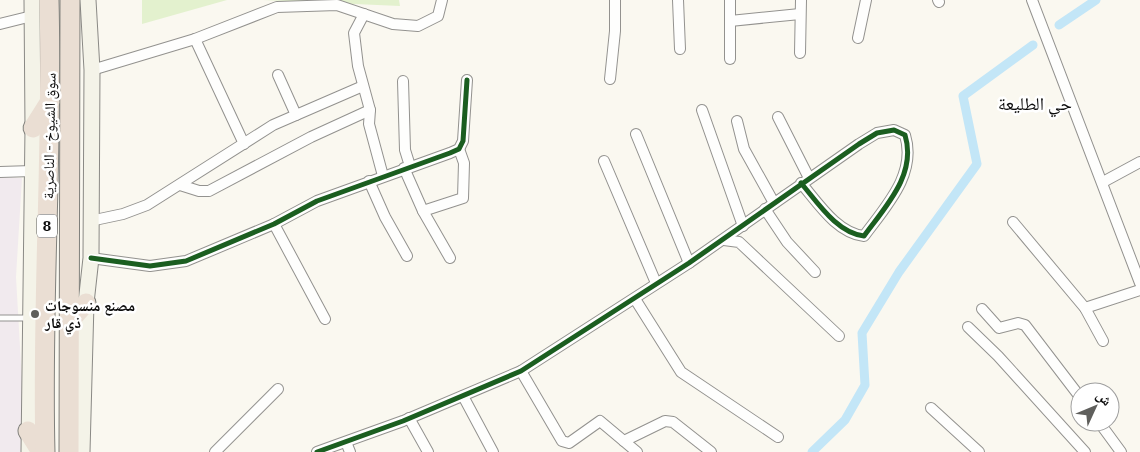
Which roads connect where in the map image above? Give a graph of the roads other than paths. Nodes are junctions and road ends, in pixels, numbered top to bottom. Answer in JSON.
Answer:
{"nodes":[{"id":1,"x":32,"y":0,"type":"edge"},
{"id":2,"x":49,"y":0,"type":"edge"},
{"id":3,"x":70,"y":0,"type":"edge"},
{"id":4,"x":88,"y":0,"type":"edge"},
{"id":5,"x":442,"y":0,"type":"edge"},
{"id":6,"x":615,"y":0,"type":"edge"},
{"id":7,"x":678,"y":0,"type":"edge"},
{"id":8,"x":730,"y":0,"type":"edge"},
{"id":9,"x":801,"y":0,"type":"edge"},
{"id":10,"x":866,"y":0,"type":"edge"},
{"id":11,"x":1032,"y":0,"type":"edge"},
{"id":12,"x":364,"y":14,"type":"junction"},
{"id":13,"x":800,"y":14,"type":"junction"},
{"id":14,"x":32,"y":16,"type":"junction"},
{"id":15,"x":730,"y":21,"type":"junction"},
{"id":16,"x":0,"y":24,"type":"edge"},
{"id":17,"x":858,"y":38,"type":"dead end"},
{"id":18,"x":195,"y":40,"type":"junction"},
{"id":19,"x":680,"y":49,"type":"dead end"},
{"id":20,"x":800,"y":53,"type":"dead end"},
{"id":21,"x":730,"y":59,"type":"dead end"},
{"id":22,"x":92,"y":70,"type":"junction"},
{"id":23,"x":278,"y":75,"type":"dead end"},
{"id":24,"x":610,"y":78,"type":"dead end"},
{"id":25,"x":403,"y":80,"type":"dead end"},
{"id":26,"x":467,"y":80,"type":"dead end"},
{"id":27,"x":363,"y":86,"type":"junction"},
{"id":28,"x":50,"y":100,"type":"junction"},
{"id":29,"x":370,"y":110,"type":"junction"},
{"id":30,"x":702,"y":110,"type":"dead end"},
{"id":31,"x":296,"y":115,"type":"junction"},
{"id":32,"x":778,"y":117,"type":"dead end"},
{"id":33,"x":737,"y":121,"type":"dead end"},
{"id":34,"x":33,"y":128,"type":"junction"},
{"id":35,"x":636,"y":134,"type":"dead end"},
{"id":36,"x":244,"y":144,"type":"junction"},
{"id":37,"x":460,"y":149,"type":"junction"},
{"id":38,"x":604,"y":161,"type":"dead end"},
{"id":39,"x":1140,"y":162,"type":"edge"},
{"id":40,"x":407,"y":167,"type":"junction"},
{"id":41,"x":32,"y":171,"type":"junction"},
{"id":42,"x":0,"y":172,"type":"edge"},
{"id":43,"x":383,"y":176,"type":"junction"},
{"id":44,"x":805,"y":180,"type":"junction"},
{"id":45,"x":369,"y":181,"type":"junction"},
{"id":46,"x":1103,"y":182,"type":"junction"},
{"id":47,"x":180,"y":185,"type":"junction"},
{"id":48,"x":770,"y":206,"type":"junction"},
{"id":49,"x":424,"y":211,"type":"junction"},
{"id":50,"x":90,"y":221,"type":"junction"},
{"id":51,"x":1012,"y":222,"type":"dead end"},
{"id":52,"x":274,"y":224,"type":"junction"},
{"id":53,"x":743,"y":226,"type":"junction"},
{"id":54,"x":724,"y":240,"type":"junction"},
{"id":55,"x":407,"y":256,"type":"dead end"},
{"id":56,"x":91,"y":258,"type":"junction"},
{"id":57,"x":450,"y":258,"type":"dead end"},
{"id":58,"x":689,"y":263,"type":"junction"},
{"id":59,"x":815,"y":272,"type":"dead end"},
{"id":60,"x":656,"y":283,"type":"junction"},
{"id":61,"x":1140,"y":283,"type":"edge"},
{"id":62,"x":1140,"y":290,"type":"edge"},
{"id":63,"x":635,"y":298,"type":"junction"},
{"id":64,"x":86,"y":303,"type":"junction"},
{"id":65,"x":1085,"y":308,"type":"junction"},
{"id":66,"x":982,"y":309,"type":"dead end"},
{"id":67,"x":0,"y":318,"type":"edge"},
{"id":68,"x":29,"y":318,"type":"junction"},
{"id":69,"x":325,"y":319,"type":"dead end"},
{"id":70,"x":69,"y":322,"type":"junction"},
{"id":71,"x":968,"y":327,"type":"dead end"},
{"id":72,"x":839,"y":336,"type":"dead end"},
{"id":73,"x":1103,"y":341,"type":"dead end"},
{"id":74,"x":521,"y":371,"type":"junction"},
{"id":75,"x":1070,"y":384,"type":"edge"},
{"id":76,"x":278,"y":388,"type":"dead end"},
{"id":77,"x":463,"y":396,"type":"junction"},
{"id":78,"x":931,"y":408,"type":"dead end"},
{"id":79,"x":409,"y":418,"type":"junction"},
{"id":80,"x":28,"y":431,"type":"junction"},
{"id":81,"x":1106,"y":432,"type":"edge"},
{"id":82,"x":778,"y":437,"type":"dead end"},
{"id":83,"x":624,"y":441,"type":"junction"},
{"id":84,"x":346,"y":442,"type":"junction"},
{"id":85,"x":77,"y":450,"type":"edge"},
{"id":86,"x":29,"y":452,"type":"edge"},
{"id":87,"x":41,"y":452,"type":"edge"},
{"id":88,"x":45,"y":452,"type":"edge"},
{"id":89,"x":215,"y":452,"type":"edge"},
{"id":90,"x":317,"y":452,"type":"edge"},
{"id":91,"x":350,"y":452,"type":"edge"},
{"id":92,"x":428,"y":452,"type":"edge"},
{"id":93,"x":493,"y":452,"type":"edge"},
{"id":94,"x":637,"y":452,"type":"edge"},
{"id":95,"x":712,"y":452,"type":"edge"},
{"id":96,"x":979,"y":452,"type":"edge"},
{"id":97,"x":1085,"y":452,"type":"edge"},
{"id":98,"x":1121,"y":452,"type":"edge"}],
"edges":[{"from":1,"to":14,"type":"main road"},
{"from":2,"to":28,"type":"highway","name":"سوق الشيوخ - الناصرية","number":"8"},
{"from":3,"to":70,"type":"highway","name":"سوق الشيوخ - الناصرية","number":"8"},
{"from":4,"to":22,"type":"main road"},
{"from":5,"to":12,"type":"street"},
{"from":6,"to":24,"type":"street"},
{"from":7,"to":19,"type":"street"},
{"from":8,"to":15,"type":"street"},
{"from":9,"to":13,"type":"street"},
{"from":10,"to":17,"type":"street"},
{"from":11,"to":46,"type":"street"},
{"from":12,"to":18,"type":"street"},
{"from":12,"to":27,"type":"street"},
{"from":13,"to":15,"type":"street"},
{"from":13,"to":20,"type":"street"},
{"from":14,"to":16,"type":"street"},
{"from":14,"to":34,"type":"main road"},
{"from":15,"to":21,"type":"street"},
{"from":18,"to":22,"type":"street"},
{"from":18,"to":36,"type":"street"},
{"from":22,"to":50,"type":"main road"},
{"from":23,"to":31,"type":"street"},
{"from":25,"to":40,"type":"street"},
{"from":26,"to":37,"type":"street"},
{"from":27,"to":29,"type":"street"},
{"from":27,"to":31,"type":"street"},
{"from":28,"to":34,"type":"highway"},
{"from":28,"to":88,"type":"highway","name":"سوق الشيوخ - الناصرية","number":"8"},
{"from":29,"to":43,"type":"street"},
{"from":29,"to":47,"type":"street"},
{"from":30,"to":53,"type":"street"},
{"from":31,"to":36,"type":"street"},
{"from":32,"to":44,"type":"street"},
{"from":33,"to":48,"type":"street"},
{"from":34,"to":41,"type":"main road"},
{"from":35,"to":58,"type":"street"},
{"from":36,"to":47,"type":"street"},
{"from":37,"to":40,"type":"street"},
{"from":37,"to":49,"type":"street"},
{"from":38,"to":60,"type":"street"},
{"from":39,"to":46,"type":"street"},
{"from":40,"to":43,"type":"street"},
{"from":40,"to":49,"type":"street"},
{"from":41,"to":42,"type":"street"},
{"from":41,"to":68,"type":"main road"},
{"from":43,"to":45,"type":"street"},
{"from":44,"to":44,"type":"street"},
{"from":44,"to":48,"type":"street"},
{"from":45,"to":52,"type":"street"},
{"from":45,"to":55,"type":"street"},
{"from":46,"to":61,"type":"street"},
{"from":47,"to":50,"type":"street"},
{"from":48,"to":53,"type":"street"},
{"from":48,"to":59,"type":"street"},
{"from":49,"to":57,"type":"street"},
{"from":50,"to":56,"type":"main road"},
{"from":51,"to":65,"type":"street"},
{"from":52,"to":56,"type":"street"},
{"from":52,"to":69,"type":"street"},
{"from":53,"to":54,"type":"street"},
{"from":54,"to":58,"type":"street"},
{"from":54,"to":72,"type":"street"},
{"from":56,"to":64,"type":"main road"},
{"from":58,"to":60,"type":"street"},
{"from":60,"to":63,"type":"street"},
{"from":62,"to":65,"type":"street"},
{"from":63,"to":74,"type":"street"},
{"from":63,"to":82,"type":"street"},
{"from":64,"to":70,"type":"highway"},
{"from":64,"to":85,"type":"main road"},
{"from":65,"to":73,"type":"street"},
{"from":66,"to":75,"type":"street"},
{"from":67,"to":68,"type":"lane"},
{"from":68,"to":80,"type":"main road"},
{"from":70,"to":85,"type":"highway","name":"سوق الشيوخ - الناصرية","number":"8"},
{"from":71,"to":97,"type":"street"},
{"from":74,"to":77,"type":"street"},
{"from":74,"to":83,"type":"street"},
{"from":76,"to":89,"type":"street"},
{"from":77,"to":79,"type":"street"},
{"from":77,"to":93,"type":"street"},
{"from":78,"to":96,"type":"street"},
{"from":79,"to":84,"type":"street"},
{"from":79,"to":92,"type":"street"},
{"from":80,"to":86,"type":"main road"},
{"from":80,"to":87,"type":"highway"},
{"from":81,"to":98,"type":"street"},
{"from":83,"to":94,"type":"street"},
{"from":83,"to":95,"type":"street"},
{"from":84,"to":90,"type":"street"},
{"from":84,"to":91,"type":"street"}]}
